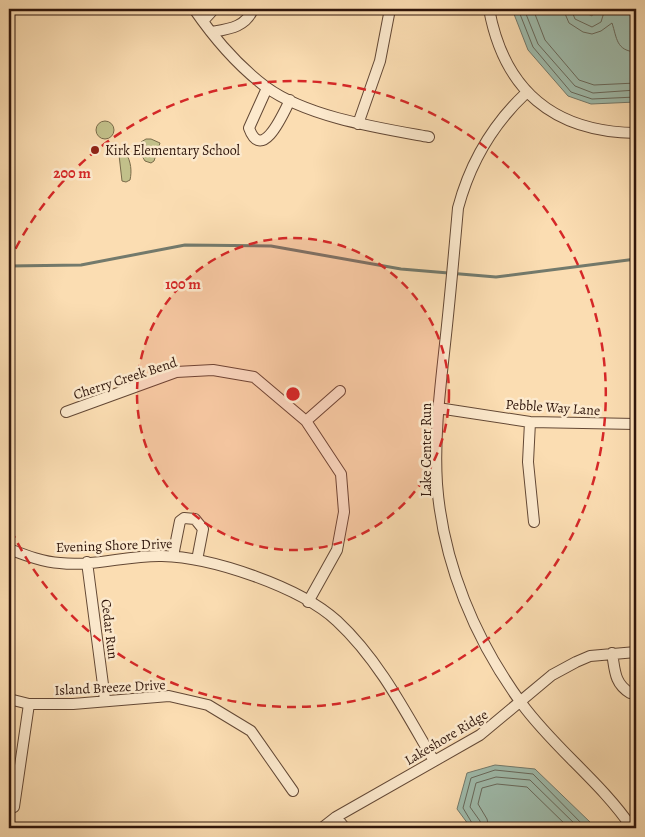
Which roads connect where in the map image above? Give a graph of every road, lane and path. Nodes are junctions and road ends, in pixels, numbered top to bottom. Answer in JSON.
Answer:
{"nodes":[{"id":1,"x":194,"y":9,"type":"edge"},
{"id":2,"x":214,"y":9,"type":"edge"},
{"id":3,"x":253,"y":9,"type":"edge"},
{"id":4,"x":390,"y":9,"type":"edge"},
{"id":5,"x":489,"y":9,"type":"edge"},
{"id":6,"x":203,"y":21,"type":"junction"},
{"id":7,"x":212,"y":32,"type":"junction"},
{"id":8,"x":267,"y":88,"type":"junction"},
{"id":9,"x":526,"y":92,"type":"junction"},
{"id":10,"x":290,"y":100,"type":"junction"},
{"id":11,"x":358,"y":124,"type":"junction"},
{"id":12,"x":636,"y":132,"type":"edge"},
{"id":13,"x":429,"y":137,"type":"dead end"},
{"id":14,"x":340,"y":391,"type":"dead end"},
{"id":15,"x":438,"y":408,"type":"junction"},
{"id":16,"x":66,"y":412,"type":"dead end"},
{"id":17,"x":306,"y":420,"type":"junction"},
{"id":18,"x":530,"y":422,"type":"junction"},
{"id":19,"x":636,"y":424,"type":"edge"},
{"id":20,"x":534,"y":522,"type":"dead end"},
{"id":21,"x":9,"y":550,"type":"edge"},
{"id":22,"x":173,"y":556,"type":"junction"},
{"id":23,"x":197,"y":560,"type":"junction"},
{"id":24,"x":87,"y":562,"type":"junction"},
{"id":25,"x":308,"y":602,"type":"junction"},
{"id":26,"x":636,"y":652,"type":"edge"},
{"id":27,"x":612,"y":653,"type":"junction"},
{"id":28,"x":636,"y":691,"type":"edge"},
{"id":29,"x":9,"y":699,"type":"edge"},
{"id":30,"x":105,"y":700,"type":"junction"},
{"id":31,"x":521,"y":703,"type":"junction"},
{"id":32,"x":29,"y":704,"type":"junction"},
{"id":33,"x":434,"y":761,"type":"junction"},
{"id":34,"x":293,"y":791,"type":"dead end"},
{"id":35,"x":14,"y":807,"type":"dead end"},
{"id":36,"x":336,"y":817,"type":"junction"},
{"id":37,"x":322,"y":828,"type":"edge"},
{"id":38,"x":345,"y":828,"type":"edge"},
{"id":39,"x":632,"y":828,"type":"edge"}],
"edges":[{"from":1,"to":6,"type":"street"},
{"from":2,"to":6,"type":"street"},
{"from":3,"to":7,"type":"street"},
{"from":4,"to":11,"type":"street"},
{"from":5,"to":9,"type":"street"},
{"from":6,"to":7,"type":"street"},
{"from":7,"to":8,"type":"street"},
{"from":8,"to":10,"type":"street"},
{"from":8,"to":10,"type":"street"},
{"from":9,"to":12,"type":"street"},
{"from":9,"to":15,"type":"street","name":"Lake Center Run"},
{"from":10,"to":11,"type":"street"},
{"from":11,"to":13,"type":"street"},
{"from":14,"to":17,"type":"street"},
{"from":15,"to":18,"type":"street","name":"Pebble Way Lane"},
{"from":15,"to":31,"type":"street","name":"Lake Center Run"},
{"from":16,"to":17,"type":"street","name":"Cherry Creek Bend"},
{"from":17,"to":25,"type":"street","name":"Cherry Creek Bend"},
{"from":18,"to":19,"type":"street","name":"Pebble Way Lane"},
{"from":18,"to":20,"type":"street"},
{"from":21,"to":24,"type":"street","name":"Evening Shore Drive"},
{"from":22,"to":23,"type":"street","name":"Evening Shore Drive"},
{"from":22,"to":23,"type":"street"},
{"from":22,"to":24,"type":"street","name":"Evening Shore Drive"},
{"from":23,"to":25,"type":"street","name":"Evening Shore Drive"},
{"from":24,"to":30,"type":"street","name":"Cedar Run"},
{"from":25,"to":33,"type":"street","name":"Evening Shore Drive"},
{"from":26,"to":27,"type":"street","name":"Lakeshore Ridge"},
{"from":27,"to":28,"type":"street"},
{"from":27,"to":31,"type":"street","name":"Lakeshore Ridge"},
{"from":29,"to":32,"type":"street","name":"Island Breeze Drive"},
{"from":30,"to":32,"type":"street","name":"Island Breeze Drive"},
{"from":30,"to":34,"type":"street","name":"Island Breeze Drive"},
{"from":31,"to":33,"type":"street","name":"Lakeshore Ridge"},
{"from":31,"to":39,"type":"street","name":"Lake Center Run"},
{"from":32,"to":35,"type":"street"},
{"from":33,"to":36,"type":"street","name":"Lakeshore Ridge"},
{"from":36,"to":37,"type":"street","name":"Lakeshore Ridge"},
{"from":36,"to":38,"type":"street"}]}
